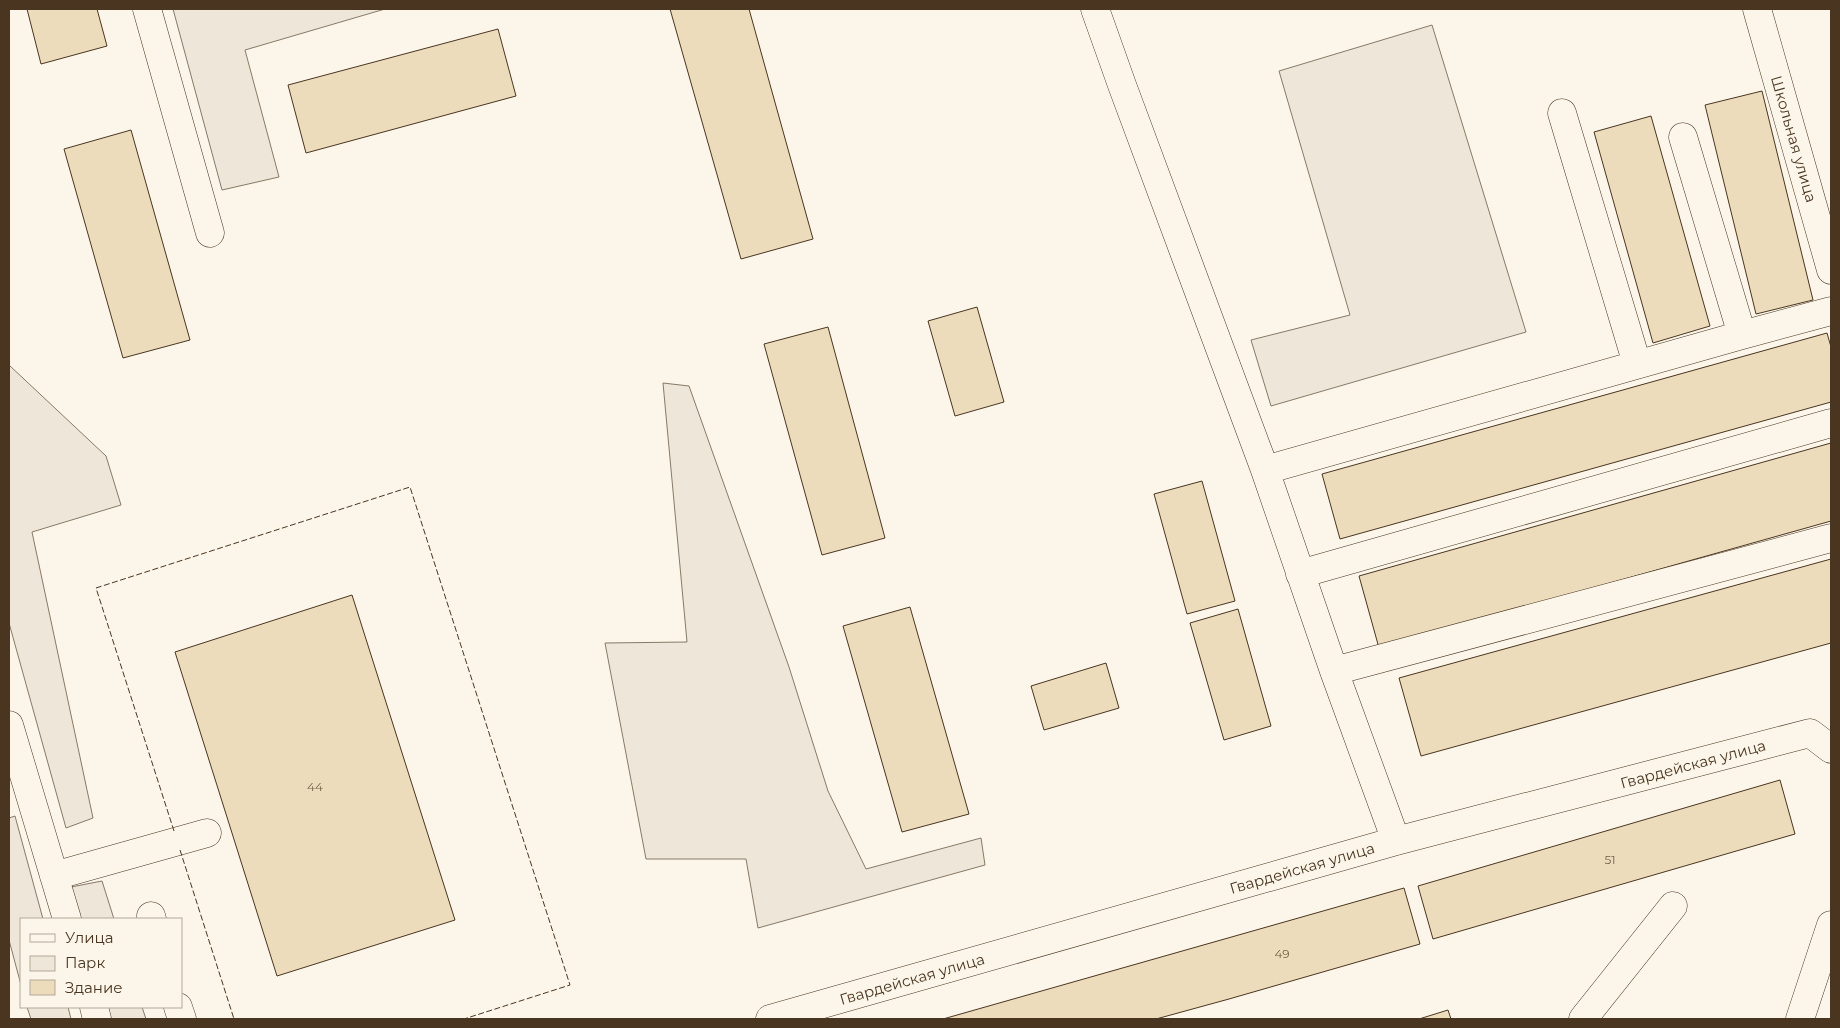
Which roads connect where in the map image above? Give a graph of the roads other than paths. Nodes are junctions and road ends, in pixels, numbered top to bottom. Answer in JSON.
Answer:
{"nodes":[{"id":1,"x":148,"y":9,"type":"edge"},
{"id":2,"x":1096,"y":9,"type":"edge"},
{"id":3,"x":1758,"y":9,"type":"edge"},
{"id":4,"x":1562,"y":114,"type":"dead end"},
{"id":5,"x":1683,"y":137,"type":"dead end"},
{"id":6,"x":210,"y":233,"type":"dead end"},
{"id":7,"x":1831,"y":270,"type":"edge"},
{"id":8,"x":1831,"y":311,"type":"edge"},
{"id":9,"x":1742,"y":335,"type":"junction"},
{"id":10,"x":1637,"y":364,"type":"junction"},
{"id":11,"x":1831,"y":423,"type":"edge"},
{"id":12,"x":1266,"y":470,"type":"junction"},
{"id":13,"x":1831,"y":538,"type":"edge"},
{"id":14,"x":1300,"y":574,"type":"junction"},
{"id":15,"x":1334,"y":671,"type":"junction"},
{"id":16,"x":9,"y":725,"type":"edge"},
{"id":17,"x":1831,"y":749,"type":"edge"},
{"id":18,"x":19,"y":800,"type":"edge"},
{"id":19,"x":207,"y":834,"type":"dead end"},
{"id":20,"x":1396,"y":841,"type":"junction"},
{"id":21,"x":54,"y":876,"type":"junction"},
{"id":22,"x":1673,"y":906,"type":"dead end"},
{"id":23,"x":67,"y":918,"type":"edge"},
{"id":24,"x":1831,"y":925,"type":"edge"},
{"id":25,"x":770,"y":1019,"type":"edge"},
{"id":26,"x":1583,"y":1019,"type":"edge"},
{"id":27,"x":1800,"y":1019,"type":"edge"}],
"edges":[{"from":1,"to":6,"type":"street"},
{"from":2,"to":12,"type":"street"},
{"from":3,"to":7,"type":"street","name":"Школьная улица"},
{"from":4,"to":10,"type":"street"},
{"from":5,"to":9,"type":"street"},
{"from":8,"to":9,"type":"street"},
{"from":9,"to":10,"type":"street"},
{"from":10,"to":12,"type":"street"},
{"from":11,"to":14,"type":"street"},
{"from":12,"to":14,"type":"street"},
{"from":13,"to":15,"type":"street"},
{"from":14,"to":15,"type":"street"},
{"from":15,"to":20,"type":"street"},
{"from":16,"to":18,"type":"street"},
{"from":17,"to":20,"type":"street","name":"Гвардейская улица"},
{"from":18,"to":21,"type":"street"},
{"from":19,"to":21,"type":"street"},
{"from":20,"to":25,"type":"street","name":"Гвардейская улица"},
{"from":21,"to":23,"type":"street"},
{"from":22,"to":26,"type":"street"},
{"from":24,"to":27,"type":"street"}]}
